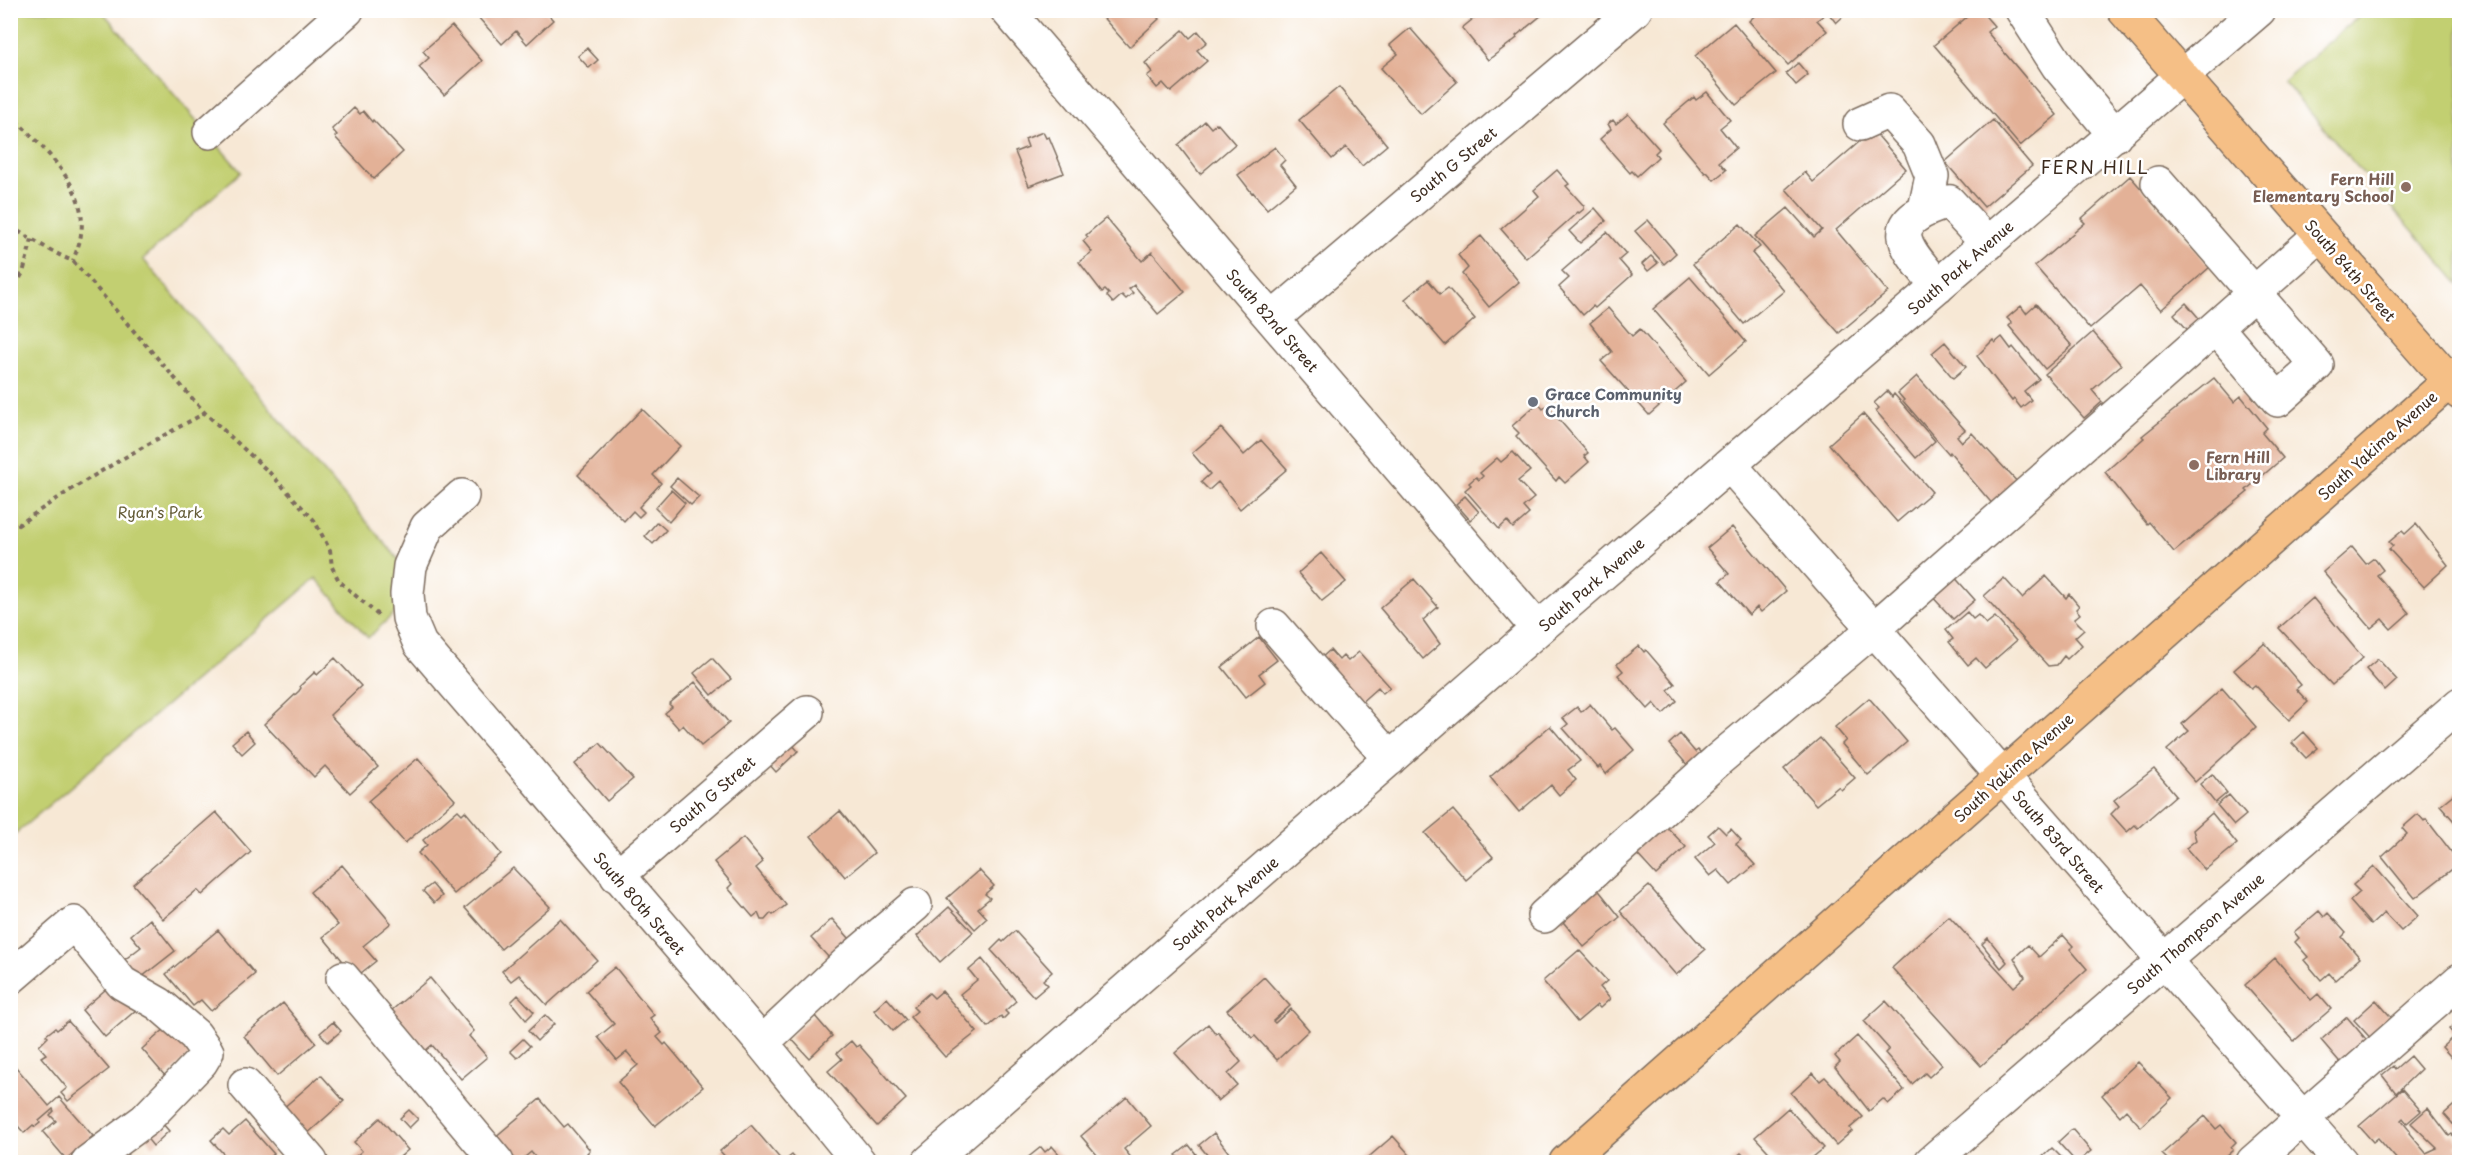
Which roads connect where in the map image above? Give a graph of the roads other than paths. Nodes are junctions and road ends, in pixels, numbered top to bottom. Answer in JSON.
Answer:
{"nodes":[{"id":1,"x":347,"y":10,"type":"edge"},
{"id":2,"x":1007,"y":10,"type":"edge"},
{"id":3,"x":1635,"y":10,"type":"edge"},
{"id":4,"x":2022,"y":10,"type":"edge"},
{"id":5,"x":2124,"y":10,"type":"edge"},
{"id":6,"x":2259,"y":10,"type":"edge"},
{"id":7,"x":2181,"y":78,"type":"junction"},
{"id":8,"x":1860,"y":124,"type":"dead end"},
{"id":9,"x":210,"y":132,"type":"dead end"},
{"id":10,"x":2115,"y":135,"type":"junction"},
{"id":11,"x":2158,"y":183,"type":"dead end"},
{"id":12,"x":1925,"y":209,"type":"junction"},
{"id":13,"x":2320,"y":235,"type":"junction"},
{"id":14,"x":1988,"y":244,"type":"junction"},
{"id":15,"x":1938,"y":286,"type":"junction"},
{"id":16,"x":2256,"y":292,"type":"junction"},
{"id":17,"x":1272,"y":318,"type":"junction"},
{"id":18,"x":2216,"y":327,"type":"junction"},
{"id":19,"x":2456,"y":382,"type":"edge"},
{"id":20,"x":1730,"y":465,"type":"junction"},
{"id":21,"x":462,"y":496,"type":"dead end"},
{"id":22,"x":1274,"y":626,"type":"dead end"},
{"id":23,"x":1538,"y":629,"type":"junction"},
{"id":24,"x":1874,"y":629,"type":"junction"},
{"id":25,"x":2460,"y":704,"type":"edge"},
{"id":26,"x":807,"y":712,"type":"dead end"},
{"id":27,"x":1390,"y":759,"type":"junction"},
{"id":28,"x":2002,"y":776,"type":"junction"},
{"id":29,"x":617,"y":876,"type":"junction"},
{"id":30,"x":915,"y":905,"type":"dead end"},
{"id":31,"x":1544,"y":916,"type":"dead end"},
{"id":32,"x":2163,"y":960,"type":"junction"},
{"id":33,"x":10,"y":978,"type":"edge"},
{"id":34,"x":343,"y":978,"type":"dead end"},
{"id":35,"x":2460,"y":980,"type":"edge"},
{"id":36,"x":762,"y":1043,"type":"junction"},
{"id":37,"x":245,"y":1084,"type":"dead end"},
{"id":38,"x":2303,"y":1118,"type":"junction"},
{"id":39,"x":88,"y":1162,"type":"edge"},
{"id":40,"x":311,"y":1162,"type":"edge"},
{"id":41,"x":497,"y":1162,"type":"edge"},
{"id":42,"x":859,"y":1162,"type":"edge"},
{"id":43,"x":928,"y":1162,"type":"edge"},
{"id":44,"x":1566,"y":1162,"type":"edge"},
{"id":45,"x":1931,"y":1162,"type":"edge"},
{"id":46,"x":2253,"y":1162,"type":"edge"},
{"id":47,"x":2341,"y":1162,"type":"edge"}],
"edges":[{"from":1,"to":9,"type":"street"},
{"from":2,"to":17,"type":"street","name":"South 82nd Street"},
{"from":3,"to":17,"type":"street","name":"South G Street"},
{"from":4,"to":10,"type":"street"},
{"from":5,"to":7,"type":"main road","name":"South 84th Street"},
{"from":6,"to":7,"type":"street","name":"South Park Avenue"},
{"from":7,"to":10,"type":"street","name":"South Park Avenue"},
{"from":7,"to":13,"type":"main road","name":"South 84th Street"},
{"from":8,"to":12,"type":"street"},
{"from":10,"to":14,"type":"street","name":"South Park Avenue"},
{"from":11,"to":16,"type":"street"},
{"from":12,"to":14,"type":"street"},
{"from":12,"to":15,"type":"street"},
{"from":13,"to":16,"type":"street"},
{"from":13,"to":19,"type":"main road","name":"South 84th Street"},
{"from":14,"to":15,"type":"street","name":"South Park Avenue"},
{"from":15,"to":20,"type":"street","name":"South Park Avenue"},
{"from":16,"to":18,"type":"street"},
{"from":16,"to":18,"type":"street"},
{"from":17,"to":23,"type":"street","name":"South 82nd Street"},
{"from":18,"to":24,"type":"street"},
{"from":19,"to":28,"type":"main road","name":"South Yakima Avenue"},
{"from":20,"to":23,"type":"street","name":"South Park Avenue"},
{"from":20,"to":24,"type":"street","name":"South 83rd Street"},
{"from":21,"to":29,"type":"street","name":"South 80th Street"},
{"from":22,"to":27,"type":"street"},
{"from":23,"to":27,"type":"street","name":"South Park Avenue"},
{"from":24,"to":28,"type":"street","name":"South 83rd Street"},
{"from":24,"to":31,"type":"street"},
{"from":25,"to":32,"type":"street","name":"South Thompson Avenue"},
{"from":26,"to":29,"type":"street","name":"South G Street"},
{"from":27,"to":43,"type":"street","name":"South Park Avenue"},
{"from":28,"to":32,"type":"street","name":"South 83rd Street"},
{"from":28,"to":44,"type":"main road","name":"South Yakima Avenue"},
{"from":29,"to":36,"type":"street","name":"South 80th Street"},
{"from":30,"to":36,"type":"street"},
{"from":32,"to":38,"type":"street","name":"South 83rd Street"},
{"from":32,"to":45,"type":"street","name":"South Thompson Avenue"},
{"from":33,"to":39,"type":"street"},
{"from":34,"to":41,"type":"street"},
{"from":35,"to":38,"type":"street"},
{"from":36,"to":42,"type":"street","name":"South 80th Street"},
{"from":37,"to":40,"type":"street"},
{"from":38,"to":46,"type":"street"},
{"from":38,"to":47,"type":"street","name":"South 83rd Street"}]}
